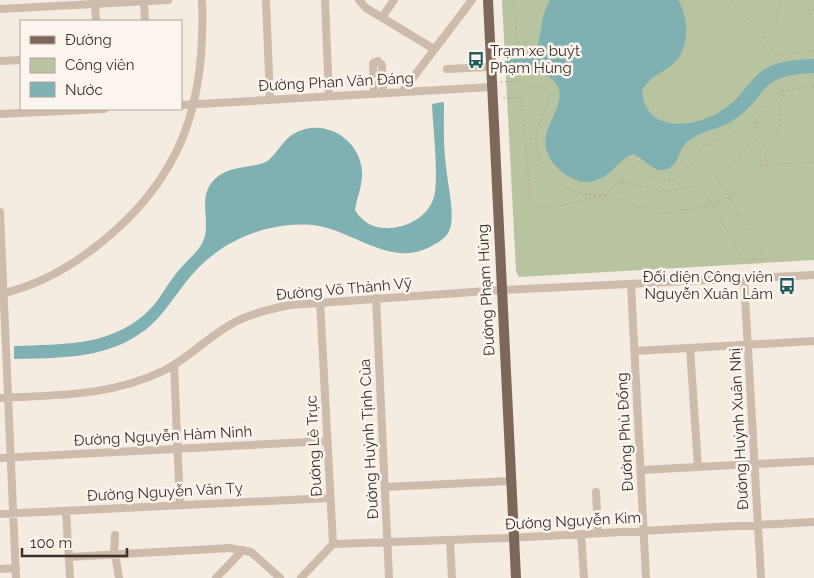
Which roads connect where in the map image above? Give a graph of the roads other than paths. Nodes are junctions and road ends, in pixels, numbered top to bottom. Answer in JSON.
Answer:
{"nodes":[{"id":1,"x":168,"y":0,"type":"edge"},
{"id":2,"x":202,"y":0,"type":"edge"},
{"id":3,"x":266,"y":0,"type":"edge"},
{"id":4,"x":325,"y":0,"type":"edge"},
{"id":5,"x":360,"y":0,"type":"edge"},
{"id":6,"x":394,"y":0,"type":"edge"},
{"id":7,"x":472,"y":0,"type":"edge"},
{"id":8,"x":488,"y":0,"type":"edge"},
{"id":9,"x":144,"y":1,"type":"junction"},
{"id":10,"x":95,"y":4,"type":"junction"},
{"id":11,"x":0,"y":8,"type":"edge"},
{"id":12,"x":382,"y":16,"type":"junction"},
{"id":13,"x":96,"y":20,"type":"edge"},
{"id":14,"x":145,"y":20,"type":"edge"},
{"id":15,"x":434,"y":49,"type":"junction"},
{"id":16,"x":20,"y":60,"type":"edge"},
{"id":17,"x":0,"y":61,"type":"edge"},
{"id":18,"x":490,"y":63,"type":"junction"},
{"id":19,"x":447,"y":69,"type":"dead end"},
{"id":20,"x":496,"y":84,"type":"junction"},
{"id":21,"x":402,"y":92,"type":"junction"},
{"id":22,"x":383,"y":93,"type":"junction"},
{"id":23,"x":374,"y":94,"type":"junction"},
{"id":24,"x":329,"y":96,"type":"junction"},
{"id":25,"x":270,"y":100,"type":"junction"},
{"id":26,"x":194,"y":104,"type":"junction"},
{"id":27,"x":182,"y":105,"type":"edge"},
{"id":28,"x":82,"y":110,"type":"edge"},
{"id":29,"x":0,"y":114,"type":"edge"},
{"id":30,"x":0,"y":212,"type":"edge"},
{"id":31,"x":0,"y":238,"type":"edge"},
{"id":32,"x":814,"y":275,"type":"edge"},
{"id":33,"x":744,"y":279,"type":"junction"},
{"id":34,"x":631,"y":284,"type":"junction"},
{"id":35,"x":501,"y":290,"type":"junction"},
{"id":36,"x":1,"y":294,"type":"edge"},
{"id":37,"x":376,"y":298,"type":"junction"},
{"id":38,"x":320,"y":301,"type":"junction"},
{"id":39,"x":814,"y":341,"type":"edge"},
{"id":40,"x":748,"y":344,"type":"junction"},
{"id":41,"x":690,"y":348,"type":"junction"},
{"id":42,"x":635,"y":351,"type":"junction"},
{"id":43,"x":174,"y":365,"type":"junction"},
{"id":44,"x":4,"y":398,"type":"edge"},
{"id":45,"x":327,"y":441,"type":"junction"},
{"id":46,"x":177,"y":449,"type":"junction"},
{"id":47,"x":0,"y":458,"type":"edge"},
{"id":48,"x":10,"y":458,"type":"junction"},
{"id":49,"x":814,"y":461,"type":"edge"},
{"id":50,"x":755,"y":464,"type":"junction"},
{"id":51,"x":698,"y":467,"type":"junction"},
{"id":52,"x":641,"y":470,"type":"junction"},
{"id":53,"x":510,"y":480,"type":"junction"},
{"id":54,"x":385,"y":488,"type":"junction"},
{"id":55,"x":596,"y":492,"type":"dead end"},
{"id":56,"x":330,"y":498,"type":"junction"},
{"id":57,"x":180,"y":505,"type":"junction"},
{"id":58,"x":66,"y":511,"type":"junction"},
{"id":59,"x":13,"y":513,"type":"junction"},
{"id":60,"x":0,"y":514,"type":"edge"},
{"id":61,"x":814,"y":522,"type":"edge"},
{"id":62,"x":758,"y":524,"type":"junction"},
{"id":63,"x":644,"y":530,"type":"junction"},
{"id":64,"x":598,"y":533,"type":"junction"},
{"id":65,"x":581,"y":534,"type":"junction"},
{"id":66,"x":114,"y":535,"type":"dead end"},
{"id":67,"x":514,"y":538,"type":"junction"},
{"id":68,"x":450,"y":540,"type":"junction"},
{"id":69,"x":387,"y":542,"type":"junction"},
{"id":70,"x":333,"y":544,"type":"junction"},
{"id":71,"x":243,"y":550,"type":"junction"},
{"id":72,"x":114,"y":554,"type":"junction"},
{"id":73,"x":69,"y":557,"type":"junction"},
{"id":74,"x":16,"y":568,"type":"junction"},
{"id":75,"x":0,"y":569,"type":"edge"},
{"id":76,"x":16,"y":578,"type":"edge"},
{"id":77,"x":70,"y":578,"type":"edge"},
{"id":78,"x":119,"y":578,"type":"edge"},
{"id":79,"x":216,"y":578,"type":"edge"},
{"id":80,"x":280,"y":578,"type":"edge"},
{"id":81,"x":301,"y":578,"type":"edge"},
{"id":82,"x":389,"y":578,"type":"edge"},
{"id":83,"x":452,"y":578,"type":"edge"},
{"id":84,"x":516,"y":578,"type":"edge"},
{"id":85,"x":584,"y":578,"type":"edge"},
{"id":86,"x":646,"y":578,"type":"edge"},
{"id":87,"x":761,"y":578,"type":"edge"}],
"edges":[{"from":1,"to":9,"type":"street"},
{"from":2,"to":26,"type":"street"},
{"from":3,"to":25,"type":"street"},
{"from":4,"to":24,"type":"street"},
{"from":5,"to":12,"type":"street"},
{"from":6,"to":12,"type":"street"},
{"from":7,"to":15,"type":"street"},
{"from":8,"to":18,"type":"main road","name":"Đường Phạm Hùng"},
{"from":9,"to":10,"type":"street"},
{"from":9,"to":14,"type":"street"},
{"from":10,"to":11,"type":"street"},
{"from":10,"to":13,"type":"street"},
{"from":12,"to":15,"type":"street"},
{"from":15,"to":21,"type":"street"},
{"from":16,"to":17,"type":"street"},
{"from":18,"to":19,"type":"street"},
{"from":18,"to":20,"type":"main road","name":"Đường Phạm Hùng"},
{"from":20,"to":21,"type":"street","name":"Đường Phan Văn Đáng"},
{"from":20,"to":35,"type":"main road","name":"Đường Phạm Hùng"},
{"from":21,"to":22,"type":"street","name":"Đường Phan Văn Đáng"},
{"from":22,"to":23,"type":"street","name":"Đường Phan Văn Đáng"},
{"from":22,"to":23,"type":"street"},
{"from":23,"to":24,"type":"street","name":"Đường Phan Văn Đáng"},
{"from":24,"to":25,"type":"street","name":"Đường Phan Văn Đáng"},
{"from":25,"to":26,"type":"street","name":"Đường Phan Văn Đáng"},
{"from":26,"to":27,"type":"street","name":"Đường Phan Văn Đáng"},
{"from":26,"to":36,"type":"street"},
{"from":28,"to":29,"type":"street"},
{"from":30,"to":31,"type":"street"},
{"from":31,"to":36,"type":"street"},
{"from":32,"to":33,"type":"street","name":"Đường Võ Thành Vỹ"},
{"from":33,"to":34,"type":"street","name":"Đường Võ Thành Vỹ"},
{"from":33,"to":40,"type":"street","name":"Đường Huỳnh Xuân Nhị"},
{"from":34,"to":35,"type":"street","name":"Đường Võ Thành Vỹ"},
{"from":34,"to":42,"type":"street","name":"Đường Phù Đổng"},
{"from":35,"to":37,"type":"street","name":"Đường Võ Thành Vỹ"},
{"from":35,"to":53,"type":"main road","name":"Đường Phạm Hùng"},
{"from":36,"to":44,"type":"street"},
{"from":37,"to":38,"type":"street","name":"Đường Võ Thành Vỹ"},
{"from":37,"to":54,"type":"street","name":"Đường Huỳnh Tịnh Của"},
{"from":38,"to":43,"type":"street","name":"Đường Võ Thành Vỹ"},
{"from":38,"to":45,"type":"street","name":"Đường Lê Trực"},
{"from":39,"to":40,"type":"street"},
{"from":40,"to":41,"type":"street"},
{"from":40,"to":50,"type":"street","name":"Đường Huỳnh Xuân Nhị"},
{"from":41,"to":42,"type":"street"},
{"from":41,"to":51,"type":"street"},
{"from":42,"to":52,"type":"street","name":"Đường Phù Đổng"},
{"from":43,"to":44,"type":"street","name":"Đường Võ Thành Vỹ"},
{"from":43,"to":46,"type":"street"},
{"from":44,"to":48,"type":"street"},
{"from":45,"to":46,"type":"street","name":"Đường Nguyễn Hàm Ninh"},
{"from":45,"to":56,"type":"street","name":"Đường Lê Trực"},
{"from":46,"to":48,"type":"street","name":"Đường Nguyễn Hàm Ninh"},
{"from":46,"to":57,"type":"street"},
{"from":47,"to":48,"type":"street","name":"Đường Nguyễn Hàm Ninh"},
{"from":48,"to":59,"type":"street"},
{"from":49,"to":50,"type":"street"},
{"from":50,"to":51,"type":"street"},
{"from":50,"to":62,"type":"street","name":"Đường Huỳnh Xuân Nhị"},
{"from":51,"to":52,"type":"street"},
{"from":52,"to":63,"type":"street","name":"Đường Phù Đổng"},
{"from":53,"to":54,"type":"street"},
{"from":53,"to":67,"type":"main road","name":"Đường Phạm Hùng"},
{"from":54,"to":69,"type":"street","name":"Đường Huỳnh Tịnh Của"},
{"from":55,"to":64,"type":"street"},
{"from":56,"to":57,"type":"street","name":"Đường Nguyễn Văn Tỵ"},
{"from":56,"to":70,"type":"street","name":"Đường Lê Trực"},
{"from":57,"to":58,"type":"street","name":"Đường Nguyễn Văn Tỵ"},
{"from":58,"to":59,"type":"street","name":"Đường Nguyễn Văn Tỵ"},
{"from":58,"to":73,"type":"street"},
{"from":59,"to":60,"type":"street","name":"Đường Nguyễn Văn Tỵ"},
{"from":59,"to":74,"type":"street"},
{"from":61,"to":62,"type":"street","name":"Đường Nguyễn Kim"},
{"from":62,"to":63,"type":"street","name":"Đường Nguyễn Kim"},
{"from":62,"to":87,"type":"street","name":"Đường Huỳnh Xuân Nhị"},
{"from":63,"to":64,"type":"street","name":"Đường Nguyễn Kim"},
{"from":63,"to":86,"type":"street","name":"Đường Phù Đổng"},
{"from":64,"to":65,"type":"street","name":"Đường Nguyễn Kim"},
{"from":65,"to":67,"type":"street","name":"Đường Nguyễn Kim"},
{"from":65,"to":85,"type":"street"},
{"from":66,"to":72,"type":"street"},
{"from":67,"to":68,"type":"street","name":"Đường Nguyễn Kim"},
{"from":67,"to":84,"type":"main road","name":"Đường Phạm Hùng"},
{"from":68,"to":69,"type":"street","name":"Đường Nguyễn Kim"},
{"from":68,"to":83,"type":"street"},
{"from":69,"to":70,"type":"street","name":"Đường Nguyễn Kim"},
{"from":69,"to":82,"type":"street","name":"Đường Huỳnh Tịnh Của"},
{"from":70,"to":81,"type":"street"},
{"from":71,"to":72,"type":"street"},
{"from":71,"to":79,"type":"street"},
{"from":71,"to":80,"type":"street"},
{"from":72,"to":73,"type":"street"},
{"from":72,"to":78,"type":"street"},
{"from":73,"to":77,"type":"street"},
{"from":74,"to":75,"type":"street"},
{"from":74,"to":76,"type":"street"}]}
